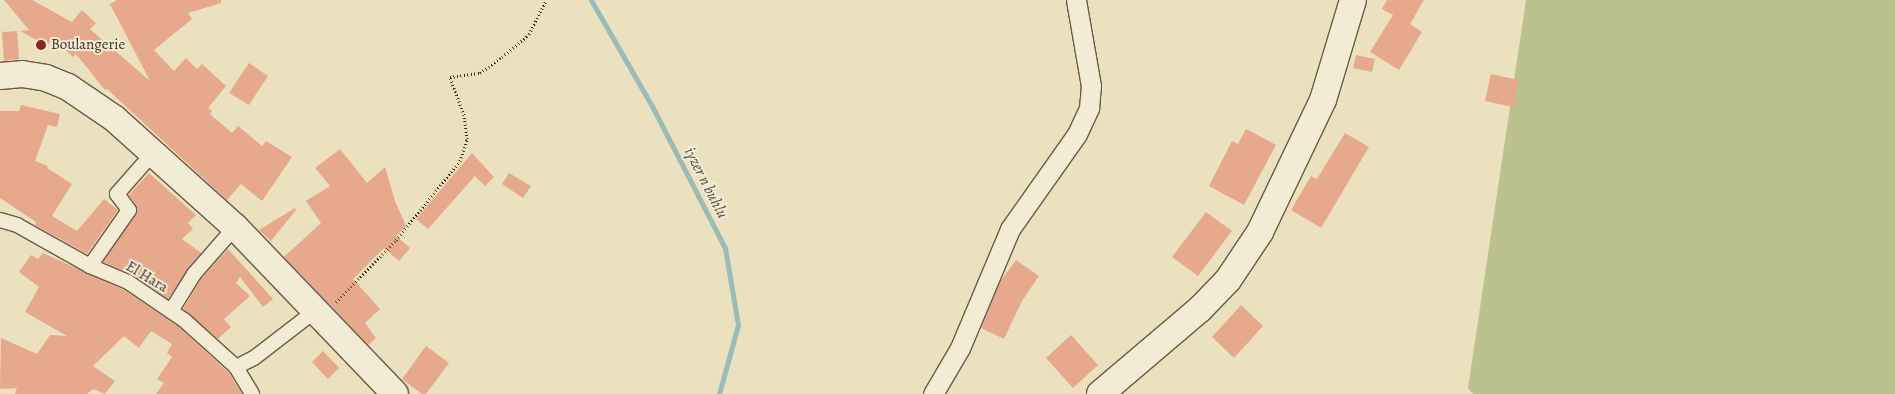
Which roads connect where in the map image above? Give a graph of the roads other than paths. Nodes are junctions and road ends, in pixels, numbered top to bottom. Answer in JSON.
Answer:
{"nodes":[{"id":1,"x":1076,"y":0,"type":"edge"},
{"id":2,"x":1353,"y":0,"type":"edge"},
{"id":3,"x":0,"y":76,"type":"edge"},
{"id":4,"x":154,"y":152,"type":"junction"},
{"id":5,"x":0,"y":220,"type":"edge"},
{"id":6,"x":235,"y":227,"type":"junction"},
{"id":7,"x":90,"y":266,"type":"junction"},
{"id":8,"x":172,"y":311,"type":"junction"},
{"id":9,"x":319,"y":314,"type":"junction"},
{"id":10,"x":236,"y":367,"type":"junction"},
{"id":11,"x":252,"y":394,"type":"edge"},
{"id":12,"x":395,"y":394,"type":"edge"},
{"id":13,"x":933,"y":394,"type":"edge"},
{"id":14,"x":1100,"y":394,"type":"edge"}],
"edges":[{"from":1,"to":13,"type":"street"},
{"from":2,"to":14,"type":"main road"},
{"from":3,"to":4,"type":"main road"},
{"from":4,"to":6,"type":"main road"},
{"from":4,"to":7,"type":"street"},
{"from":5,"to":7,"type":"street","name":"El Hara"},
{"from":6,"to":8,"type":"street"},
{"from":6,"to":9,"type":"main road"},
{"from":7,"to":8,"type":"street","name":"El Hara"},
{"from":8,"to":10,"type":"street","name":"El Hara"},
{"from":9,"to":10,"type":"street"},
{"from":9,"to":12,"type":"main road"},
{"from":10,"to":11,"type":"street","name":"El Hara"}]}
